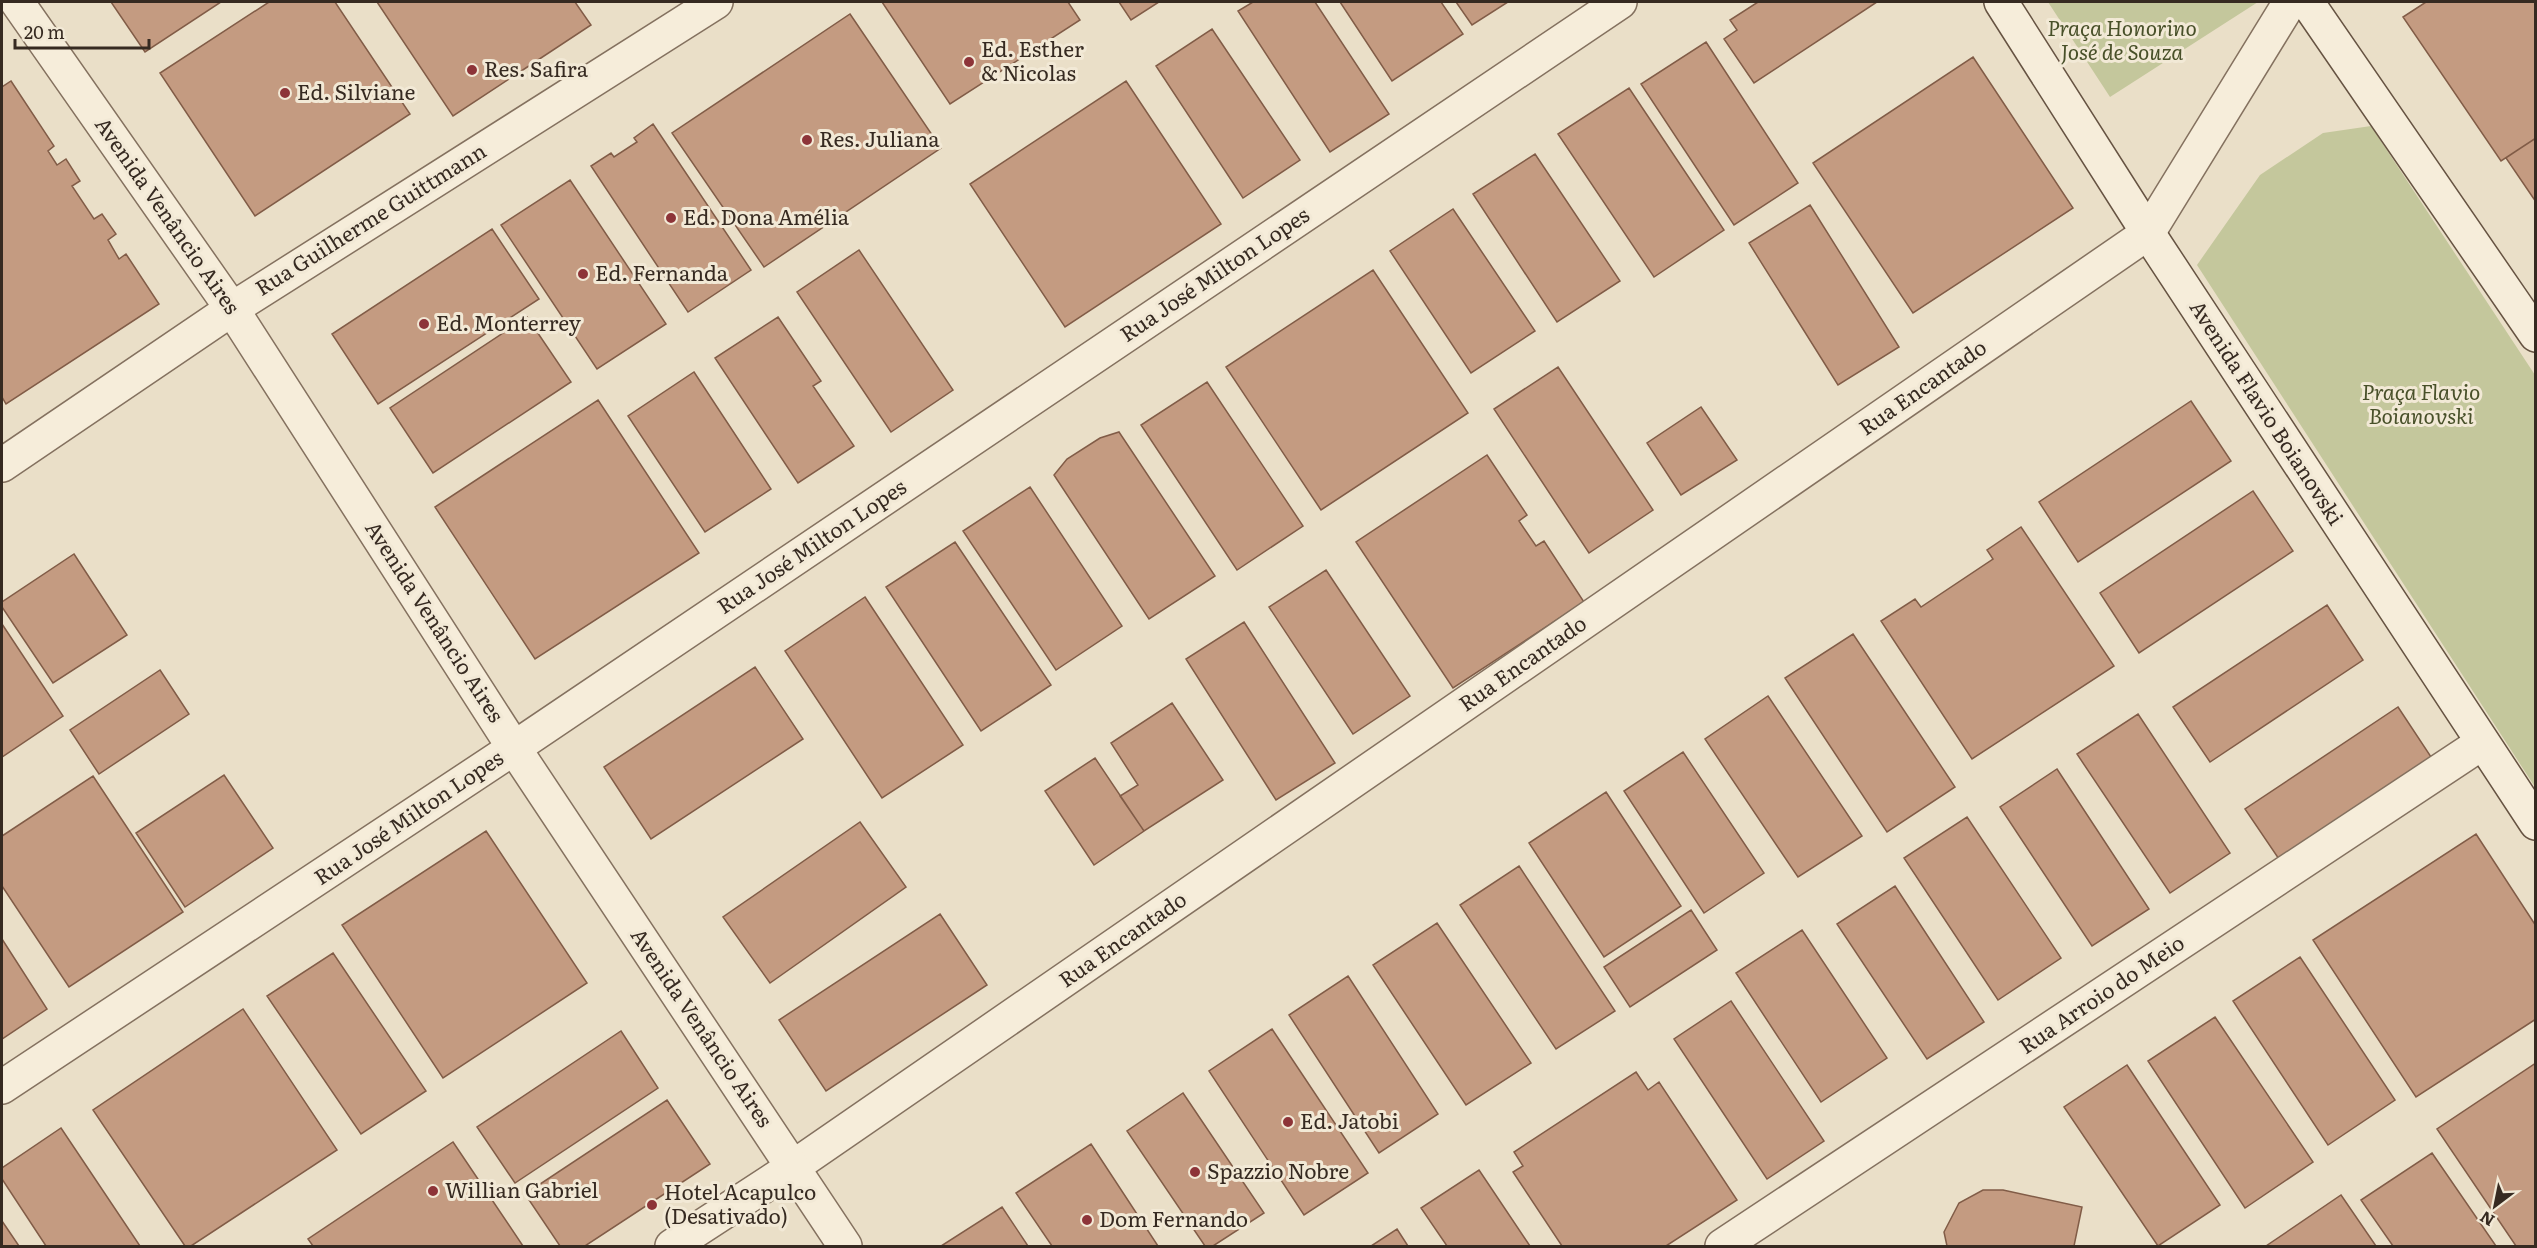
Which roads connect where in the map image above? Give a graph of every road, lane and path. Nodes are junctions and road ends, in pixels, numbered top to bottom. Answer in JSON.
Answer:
{"nodes":[{"id":1,"x":17,"y":2,"type":"edge"},
{"id":2,"x":716,"y":2,"type":"edge"},
{"id":3,"x":1620,"y":2,"type":"edge"},
{"id":4,"x":2001,"y":2,"type":"edge"},
{"id":5,"x":2290,"y":2,"type":"edge"},
{"id":6,"x":2307,"y":2,"type":"edge"},
{"id":7,"x":2148,"y":233,"type":"junction"},
{"id":8,"x":232,"y":309,"type":"junction"},
{"id":9,"x":2535,"y":335,"type":"edge"},
{"id":10,"x":2,"y":465,"type":"edge"},
{"id":11,"x":2482,"y":743,"type":"junction"},
{"id":12,"x":514,"y":748,"type":"junction"},
{"id":13,"x":2535,"y":823,"type":"edge"},
{"id":14,"x":2,"y":1087,"type":"edge"},
{"id":15,"x":793,"y":1167,"type":"junction"},
{"id":16,"x":672,"y":1246,"type":"edge"},
{"id":17,"x":845,"y":1246,"type":"edge"},
{"id":18,"x":1722,"y":1246,"type":"edge"}],
"edges":[{"from":1,"to":8,"type":"street","name":"Avenida Venâncio Aires"},
{"from":2,"to":8,"type":"street","name":"Rua Guilherme Guittmann"},
{"from":3,"to":12,"type":"street","name":"Rua José Milton Lopes"},
{"from":4,"to":7,"type":"street","name":"Avenida Flavio Boianovski"},
{"from":5,"to":7,"type":"street","name":"Rua Encantado"},
{"from":6,"to":9,"type":"street"},
{"from":7,"to":11,"type":"street","name":"Avenida Flavio Boianovski"},
{"from":7,"to":15,"type":"street","name":"Rua Encantado"},
{"from":8,"to":10,"type":"street","name":"Rua Guilherme Guittmann"},
{"from":8,"to":12,"type":"street","name":"Avenida Venâncio Aires"},
{"from":11,"to":13,"type":"street","name":"Avenida Flavio Boianovski"},
{"from":11,"to":18,"type":"street","name":"Rua Arroio do Meio"},
{"from":12,"to":14,"type":"street","name":"Rua José Milton Lopes"},
{"from":12,"to":15,"type":"street","name":"Avenida Venâncio Aires"},
{"from":15,"to":16,"type":"street","name":"Rua Encantado"},
{"from":15,"to":17,"type":"street","name":"Avenida Venâncio Aires"}]}
